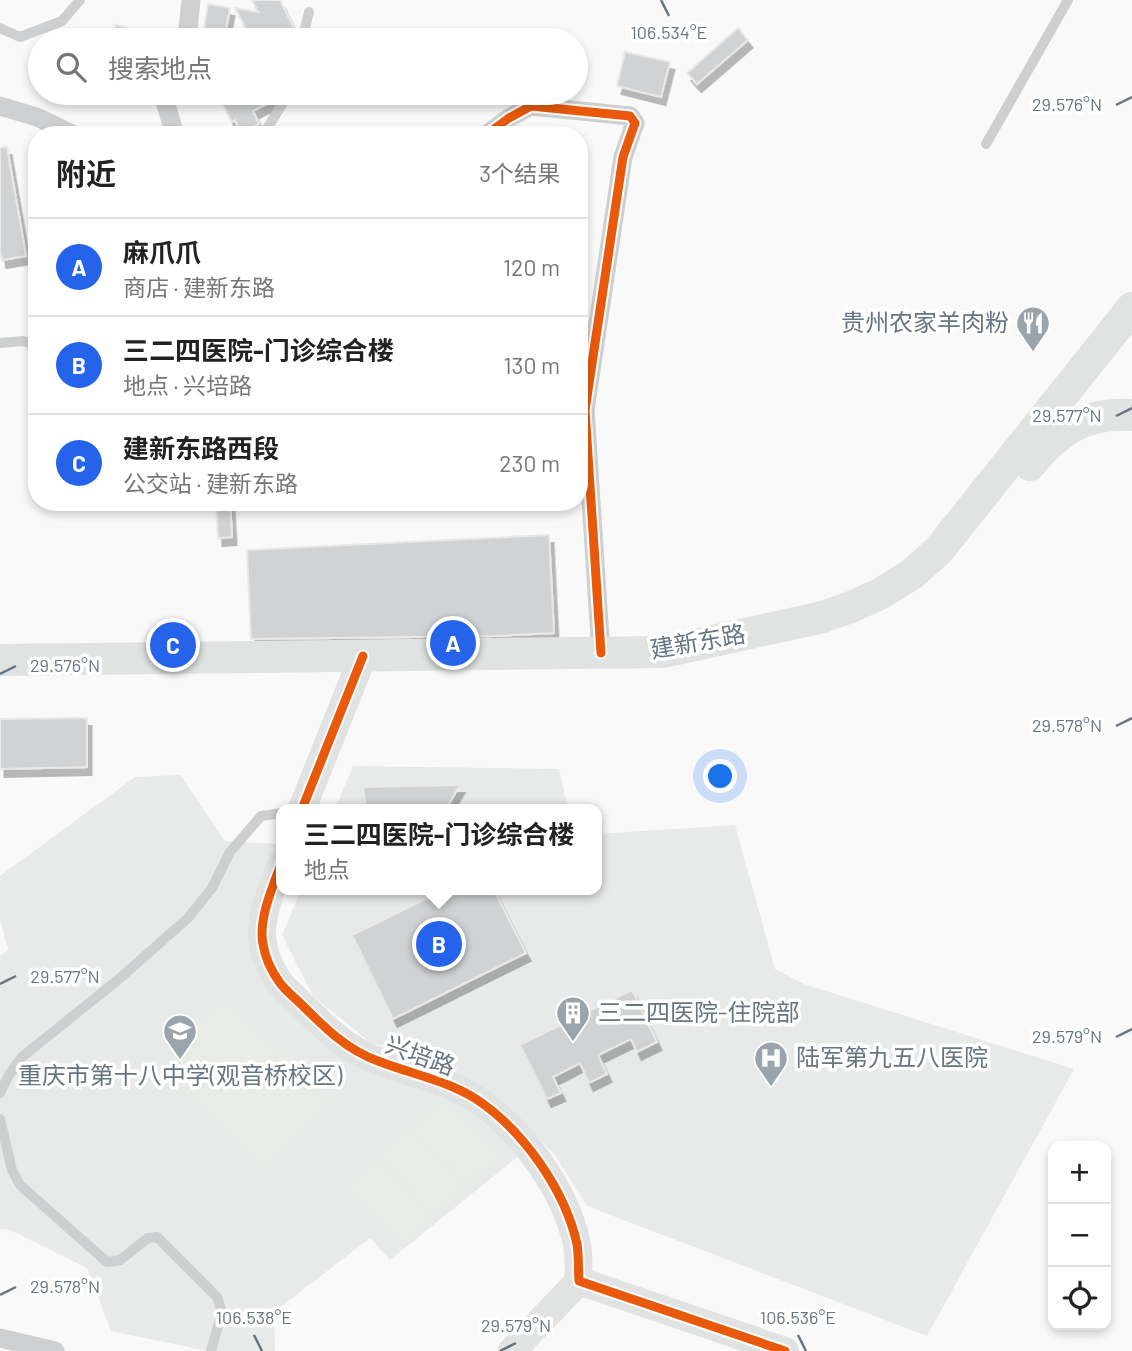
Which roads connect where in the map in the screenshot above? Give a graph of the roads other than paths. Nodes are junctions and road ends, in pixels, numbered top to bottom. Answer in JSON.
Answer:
{"nodes":[{"id":1,"x":80,"y":0,"type":"edge"},
{"id":2,"x":191,"y":0,"type":"edge"},
{"id":3,"x":1069,"y":0,"type":"edge"},
{"id":4,"x":309,"y":12,"type":"dead end"},
{"id":5,"x":0,"y":28,"type":"edge"},
{"id":6,"x":44,"y":28,"type":"edge"},
{"id":7,"x":188,"y":28,"type":"edge"},
{"id":8,"x":305,"y":28,"type":"edge"},
{"id":9,"x":28,"y":34,"type":"edge"},
{"id":10,"x":166,"y":105,"type":"edge"},
{"id":11,"x":282,"y":105,"type":"edge"},
{"id":12,"x":0,"y":106,"type":"edge"},
{"id":13,"x":49,"y":126,"type":"edge"},
{"id":14,"x":172,"y":126,"type":"edge"},
{"id":15,"x":269,"y":126,"type":"edge"},
{"id":16,"x":498,"y":126,"type":"edge"},
{"id":17,"x":986,"y":144,"type":"dead end"},
{"id":18,"x":1132,"y":308,"type":"edge"},
{"id":19,"x":28,"y":342,"type":"edge"},
{"id":20,"x":0,"y":343,"type":"edge"},
{"id":21,"x":588,"y":390,"type":"edge"},
{"id":22,"x":1132,"y":415,"type":"edge"},
{"id":23,"x":588,"y":456,"type":"edge"},
{"id":24,"x":601,"y":653,"type":"junction"},
{"id":25,"x":0,"y":660,"type":"edge"},
{"id":26,"x":359,"y":666,"type":"junction"},
{"id":27,"x":0,"y":679,"type":"edge"},
{"id":28,"x":304,"y":804,"type":"edge"},
{"id":29,"x":276,"y":814,"type":"edge"},
{"id":30,"x":276,"y":878,"type":"edge"},
{"id":31,"x":0,"y":1093,"type":"edge"},
{"id":32,"x":0,"y":1119,"type":"edge"},
{"id":33,"x":579,"y":1281,"type":"junction"},
{"id":34,"x":0,"y":1338,"type":"edge"},
{"id":35,"x":55,"y":1351,"type":"edge"},
{"id":36,"x":211,"y":1351,"type":"edge"},
{"id":37,"x":512,"y":1351,"type":"edge"},
{"id":38,"x":785,"y":1351,"type":"edge"}],
"edges":[{"from":1,"to":6,"type":"lane"},
{"from":2,"to":7,"type":"street"},
{"from":3,"to":17,"type":"lane"},
{"from":4,"to":8,"type":"lane"},
{"from":5,"to":9,"type":"lane"},
{"from":10,"to":14,"type":"street"},
{"from":11,"to":15,"type":"lane"},
{"from":12,"to":13,"type":"street"},
{"from":16,"to":21,"type":"street"},
{"from":18,"to":24,"type":"main road","name":"建新东路"},
{"from":19,"to":20,"type":"lane"},
{"from":22,"to":26,"type":"main road","name":"建新东路"},
{"from":23,"to":24,"type":"street"},
{"from":24,"to":26,"type":"main road","name":"建新东路"},
{"from":25,"to":26,"type":"main road","name":"建新东路"},
{"from":26,"to":27,"type":"main road","name":"建新东路"},
{"from":26,"to":28,"type":"street"},
{"from":29,"to":31,"type":"lane"},
{"from":30,"to":33,"type":"street","name":"兴培路"},
{"from":32,"to":36,"type":"lane"},
{"from":33,"to":37,"type":"street"},
{"from":33,"to":38,"type":"street"},
{"from":34,"to":35,"type":"street"}]}
